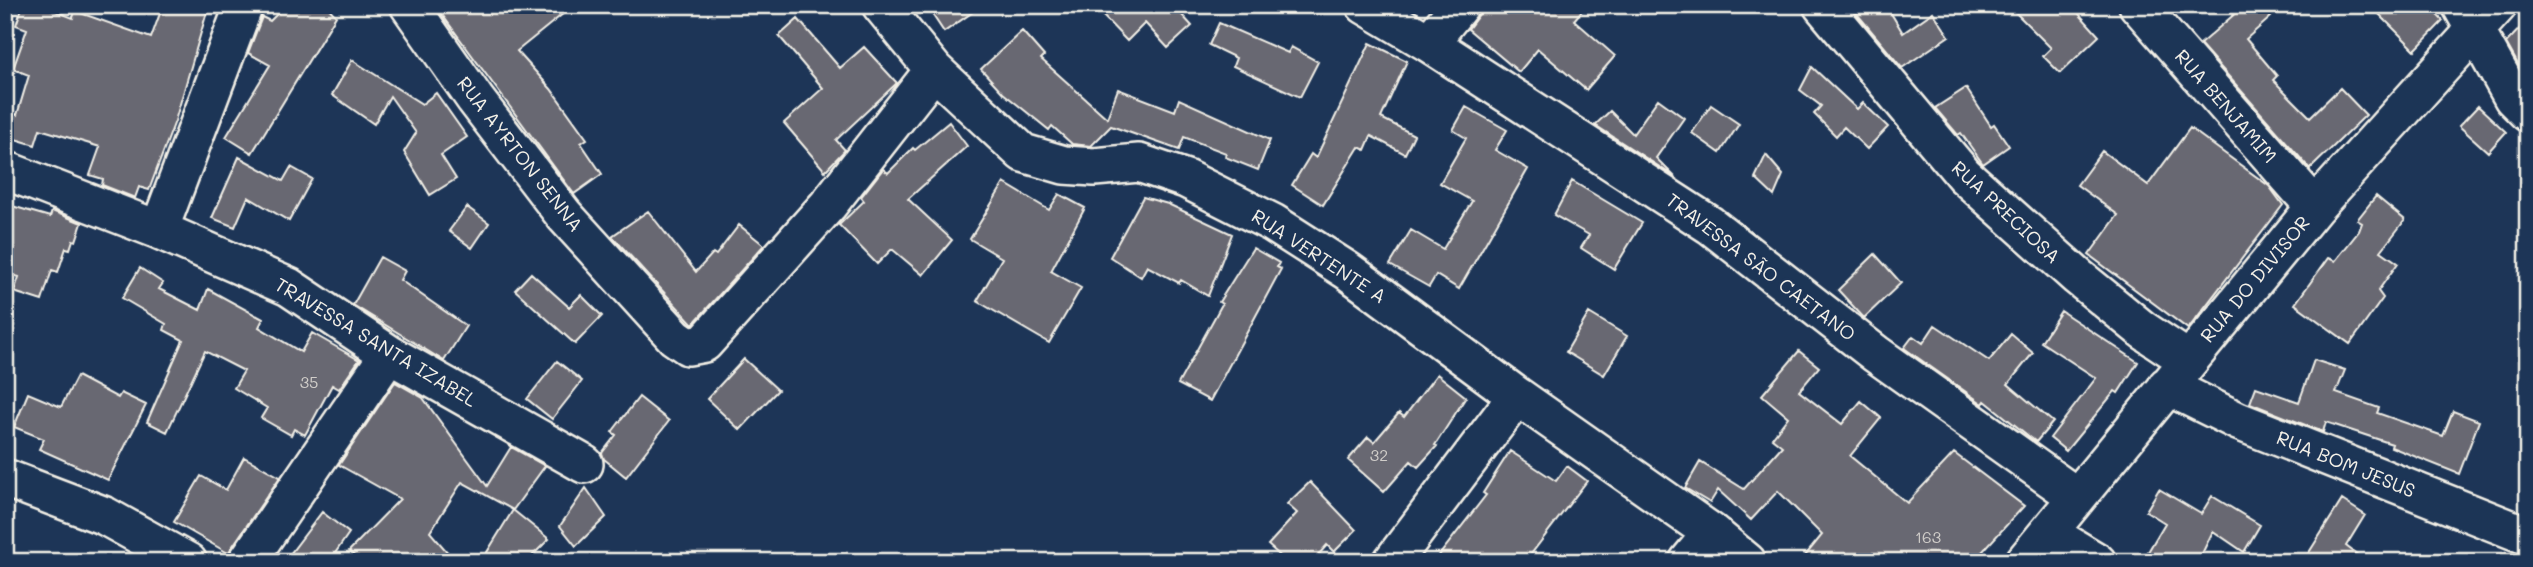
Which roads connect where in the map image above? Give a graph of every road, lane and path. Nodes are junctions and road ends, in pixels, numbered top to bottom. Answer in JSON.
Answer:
{"nodes":[{"id":1,"x":244,"y":5,"type":"edge"},
{"id":2,"x":409,"y":5,"type":"edge"},
{"id":3,"x":881,"y":5,"type":"edge"},
{"id":4,"x":1365,"y":5,"type":"edge"},
{"id":5,"x":1460,"y":5,"type":"edge"},
{"id":6,"x":1822,"y":5,"type":"edge"},
{"id":7,"x":2138,"y":5,"type":"edge"},
{"id":8,"x":2478,"y":14,"type":"edge"},
{"id":9,"x":1429,"y":43,"type":"junction"},
{"id":10,"x":934,"y":70,"type":"junction"},
{"id":11,"x":2528,"y":113,"type":"edge"},
{"id":12,"x":5,"y":170,"type":"edge"},
{"id":13,"x":2315,"y":207,"type":"junction"},
{"id":14,"x":159,"y":230,"type":"junction"},
{"id":15,"x":389,"y":354,"type":"junction"},
{"id":16,"x":2177,"y":373,"type":"junction"},
{"id":17,"x":1517,"y":396,"type":"junction"},
{"id":18,"x":584,"y":464,"type":"dead end"},
{"id":19,"x":5,"y":478,"type":"edge"},
{"id":20,"x":2077,"y":497,"type":"junction"},
{"id":21,"x":1712,"y":533,"type":"junction"},
{"id":22,"x":2049,"y":533,"type":"junction"},
{"id":23,"x":2528,"y":536,"type":"edge"},
{"id":24,"x":188,"y":562,"type":"edge"},
{"id":25,"x":247,"y":562,"type":"edge"},
{"id":26,"x":1392,"y":562,"type":"edge"},
{"id":27,"x":1688,"y":562,"type":"edge"},
{"id":28,"x":1746,"y":562,"type":"edge"},
{"id":29,"x":2024,"y":562,"type":"edge"},
{"id":30,"x":2097,"y":562,"type":"edge"}],
"edges":[{"from":1,"to":14,"type":"street"},
{"from":2,"to":10,"type":"street","name":"RUA AYRTON SENNA"},
{"from":3,"to":10,"type":"street","name":"RUA VERTENTE A"},
{"from":4,"to":9,"type":"street","name":"TRAVESSA SÃO CAETANO"},
{"from":5,"to":9,"type":"street"},
{"from":6,"to":16,"type":"street","name":"RUA PRECIOSA"},
{"from":7,"to":13,"type":"street","name":"RUA BENJAMIM"},
{"from":8,"to":11,"type":"street"},
{"from":8,"to":13,"type":"street","name":"RUA DO DIVISOR"},
{"from":9,"to":20,"type":"street","name":"TRAVESSA SÃO CAETANO"},
{"from":10,"to":17,"type":"street","name":"RUA VERTENTE A"},
{"from":12,"to":14,"type":"street","name":"TRAVESSA SANTA IZABEL"},
{"from":13,"to":16,"type":"street","name":"RUA DO DIVISOR"},
{"from":14,"to":15,"type":"street","name":"TRAVESSA SANTA IZABEL"},
{"from":15,"to":18,"type":"street","name":"TRAVESSA SANTA IZABEL"},
{"from":15,"to":25,"type":"street"},
{"from":16,"to":20,"type":"street","name":"RUA DO DIVISOR"},
{"from":16,"to":23,"type":"street","name":"RUA BOM JESUS"},
{"from":17,"to":21,"type":"street","name":"RUA VERTENTE A"},
{"from":17,"to":26,"type":"street"},
{"from":19,"to":24,"type":"street"},
{"from":20,"to":22,"type":"street","name":"RUA DO DIVISOR"},
{"from":21,"to":27,"type":"street"},
{"from":21,"to":28,"type":"street","name":"RUA VERTENTE A"},
{"from":22,"to":29,"type":"street","name":"RUA DO DIVISOR"},
{"from":22,"to":30,"type":"street"}]}
